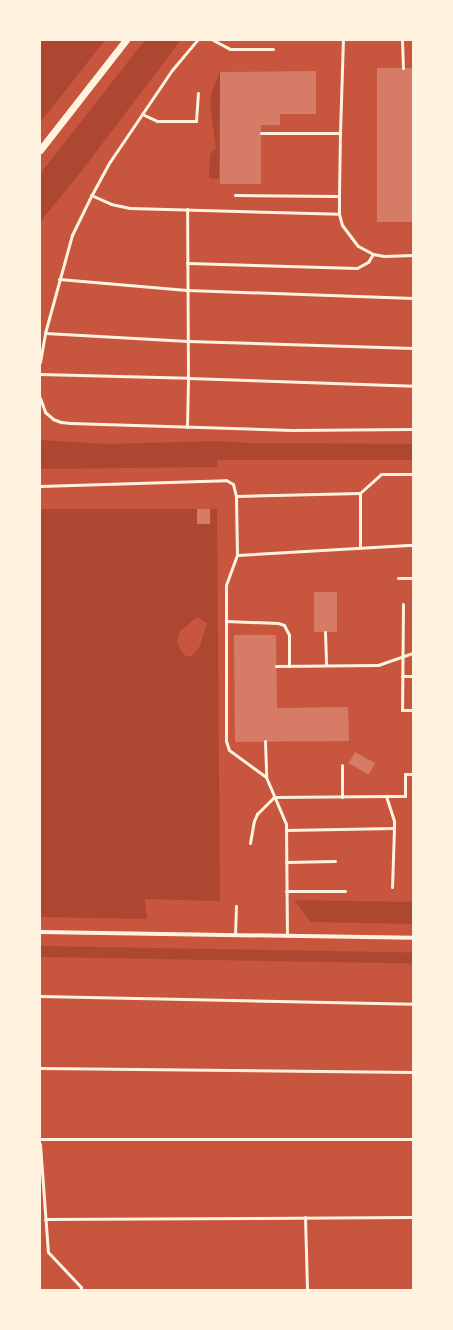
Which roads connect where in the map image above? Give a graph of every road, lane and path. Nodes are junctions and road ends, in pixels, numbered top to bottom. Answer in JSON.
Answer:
{"nodes":[{"id":1,"x":126,"y":40,"type":"edge"},
{"id":2,"x":197,"y":40,"type":"edge"},
{"id":3,"x":213,"y":40,"type":"edge"},
{"id":4,"x":343,"y":40,"type":"edge"},
{"id":5,"x":402,"y":40,"type":"edge"},
{"id":6,"x":273,"y":49,"type":"dead end"},
{"id":7,"x":403,"y":68,"type":"dead end"},
{"id":8,"x":198,"y":93,"type":"dead end"},
{"id":9,"x":142,"y":114,"type":"junction"},
{"id":10,"x":261,"y":133,"type":"dead end"},
{"id":11,"x":340,"y":133,"type":"junction"},
{"id":12,"x":40,"y":150,"type":"edge"},
{"id":13,"x":91,"y":195,"type":"junction"},
{"id":14,"x":235,"y":195,"type":"dead end"},
{"id":15,"x":339,"y":196,"type":"junction"},
{"id":16,"x":187,"y":209,"type":"junction"},
{"id":17,"x":339,"y":214,"type":"junction"},
{"id":18,"x":373,"y":254,"type":"junction"},
{"id":19,"x":413,"y":255,"type":"edge"},
{"id":20,"x":187,"y":263,"type":"junction"},
{"id":21,"x":60,"y":279,"type":"junction"},
{"id":22,"x":187,"y":290,"type":"junction"},
{"id":23,"x":413,"y":298,"type":"edge"},
{"id":24,"x":45,"y":333,"type":"junction"},
{"id":25,"x":188,"y":341,"type":"junction"},
{"id":26,"x":413,"y":348,"type":"edge"},
{"id":27,"x":40,"y":362,"type":"edge"},
{"id":28,"x":40,"y":374,"type":"edge"},
{"id":29,"x":188,"y":378,"type":"junction"},
{"id":30,"x":413,"y":386,"type":"edge"},
{"id":31,"x":40,"y":398,"type":"edge"},
{"id":32,"x":186,"y":427,"type":"junction"},
{"id":33,"x":413,"y":429,"type":"edge"},
{"id":34,"x":413,"y":474,"type":"edge"},
{"id":35,"x":40,"y":486,"type":"edge"},
{"id":36,"x":360,"y":493,"type":"junction"},
{"id":37,"x":236,"y":496,"type":"junction"},
{"id":38,"x":413,"y":545,"type":"edge"},
{"id":39,"x":360,"y":548,"type":"junction"},
{"id":40,"x":236,"y":555,"type":"junction"},
{"id":41,"x":398,"y":578,"type":"dead end"},
{"id":42,"x":413,"y":578,"type":"edge"},
{"id":43,"x":403,"y":604,"type":"dead end"},
{"id":44,"x":226,"y":621,"type":"junction"},
{"id":45,"x":325,"y":632,"type":"dead end"},
{"id":46,"x":413,"y":653,"type":"edge"},
{"id":47,"x":402,"y":656,"type":"junction"},
{"id":48,"x":326,"y":665,"type":"junction"},
{"id":49,"x":276,"y":666,"type":"dead end"},
{"id":50,"x":289,"y":666,"type":"junction"},
{"id":51,"x":402,"y":676,"type":"junction"},
{"id":52,"x":413,"y":676,"type":"edge"},
{"id":53,"x":413,"y":710,"type":"edge"},
{"id":54,"x":265,"y":741,"type":"dead end"},
{"id":55,"x":342,"y":765,"type":"dead end"},
{"id":56,"x":413,"y":774,"type":"edge"},
{"id":57,"x":266,"y":777,"type":"junction"},
{"id":58,"x":386,"y":796,"type":"junction"},
{"id":59,"x":274,"y":797,"type":"junction"},
{"id":60,"x":342,"y":797,"type":"junction"},
{"id":61,"x":394,"y":828,"type":"junction"},
{"id":62,"x":286,"y":830,"type":"junction"},
{"id":63,"x":250,"y":843,"type":"dead end"},
{"id":64,"x":335,"y":861,"type":"dead end"},
{"id":65,"x":286,"y":862,"type":"junction"},
{"id":66,"x":392,"y":887,"type":"dead end"},
{"id":67,"x":286,"y":891,"type":"junction"},
{"id":68,"x":345,"y":891,"type":"dead end"},
{"id":69,"x":236,"y":906,"type":"dead end"},
{"id":70,"x":40,"y":932,"type":"edge"},
{"id":71,"x":235,"y":935,"type":"junction"},
{"id":72,"x":286,"y":936,"type":"junction"},
{"id":73,"x":413,"y":938,"type":"edge"},
{"id":74,"x":40,"y":996,"type":"edge"},
{"id":75,"x":413,"y":1004,"type":"edge"},
{"id":76,"x":40,"y":1068,"type":"edge"},
{"id":77,"x":413,"y":1072,"type":"edge"},
{"id":78,"x":40,"y":1140,"type":"edge"},
{"id":79,"x":413,"y":1140,"type":"edge"},
{"id":80,"x":40,"y":1144,"type":"edge"},
{"id":81,"x":305,"y":1217,"type":"junction"},
{"id":82,"x":413,"y":1217,"type":"edge"},
{"id":83,"x":45,"y":1219,"type":"junction"},
{"id":84,"x":81,"y":1290,"type":"edge"},
{"id":85,"x":307,"y":1290,"type":"edge"}],
"edges":[{"from":1,"to":12,"type":"street"},
{"from":2,"to":9,"type":"lane"},
{"from":3,"to":6,"type":"lane"},
{"from":4,"to":11,"type":"lane"},
{"from":5,"to":7,"type":"lane"},
{"from":8,"to":9,"type":"lane"},
{"from":9,"to":13,"type":"lane"},
{"from":10,"to":11,"type":"lane"},
{"from":11,"to":15,"type":"lane"},
{"from":13,"to":16,"type":"lane"},
{"from":13,"to":21,"type":"lane"},
{"from":14,"to":15,"type":"lane"},
{"from":15,"to":17,"type":"lane"},
{"from":16,"to":17,"type":"lane"},
{"from":16,"to":20,"type":"lane"},
{"from":17,"to":18,"type":"lane"},
{"from":18,"to":19,"type":"lane"},
{"from":18,"to":20,"type":"lane"},
{"from":20,"to":22,"type":"lane"},
{"from":21,"to":22,"type":"lane"},
{"from":21,"to":24,"type":"lane"},
{"from":22,"to":23,"type":"lane"},
{"from":22,"to":25,"type":"lane"},
{"from":24,"to":25,"type":"lane"},
{"from":24,"to":27,"type":"lane"},
{"from":25,"to":26,"type":"lane"},
{"from":25,"to":29,"type":"lane"},
{"from":28,"to":29,"type":"lane"},
{"from":29,"to":30,"type":"lane"},
{"from":29,"to":32,"type":"lane"},
{"from":31,"to":32,"type":"lane"},
{"from":32,"to":33,"type":"lane"},
{"from":34,"to":36,"type":"lane"},
{"from":35,"to":37,"type":"lane"},
{"from":36,"to":37,"type":"lane"},
{"from":36,"to":39,"type":"lane"},
{"from":37,"to":40,"type":"lane"},
{"from":38,"to":39,"type":"lane"},
{"from":39,"to":40,"type":"lane"},
{"from":40,"to":44,"type":"lane"},
{"from":41,"to":42,"type":"lane"},
{"from":43,"to":47,"type":"lane"},
{"from":44,"to":50,"type":"lane"},
{"from":44,"to":57,"type":"lane"},
{"from":45,"to":48,"type":"lane"},
{"from":46,"to":47,"type":"lane"},
{"from":47,"to":48,"type":"lane"},
{"from":47,"to":51,"type":"lane"},
{"from":48,"to":50,"type":"lane"},
{"from":49,"to":50,"type":"lane"},
{"from":51,"to":52,"type":"lane"},
{"from":51,"to":53,"type":"lane"},
{"from":54,"to":57,"type":"lane"},
{"from":55,"to":60,"type":"lane"},
{"from":56,"to":58,"type":"lane"},
{"from":57,"to":59,"type":"lane"},
{"from":58,"to":60,"type":"lane"},
{"from":58,"to":61,"type":"lane"},
{"from":59,"to":60,"type":"lane"},
{"from":59,"to":62,"type":"lane"},
{"from":59,"to":63,"type":"lane"},
{"from":61,"to":62,"type":"lane"},
{"from":61,"to":66,"type":"lane"},
{"from":62,"to":65,"type":"lane"},
{"from":64,"to":65,"type":"lane"},
{"from":65,"to":67,"type":"lane"},
{"from":67,"to":68,"type":"lane"},
{"from":67,"to":72,"type":"lane"},
{"from":69,"to":71,"type":"lane"},
{"from":70,"to":71,"type":"street"},
{"from":71,"to":72,"type":"street"},
{"from":72,"to":73,"type":"street"},
{"from":74,"to":75,"type":"lane"},
{"from":76,"to":77,"type":"lane"},
{"from":78,"to":79,"type":"lane"},
{"from":80,"to":83,"type":"lane"},
{"from":81,"to":82,"type":"lane"},
{"from":81,"to":83,"type":"lane"},
{"from":81,"to":85,"type":"lane"},
{"from":83,"to":84,"type":"lane"}]}
